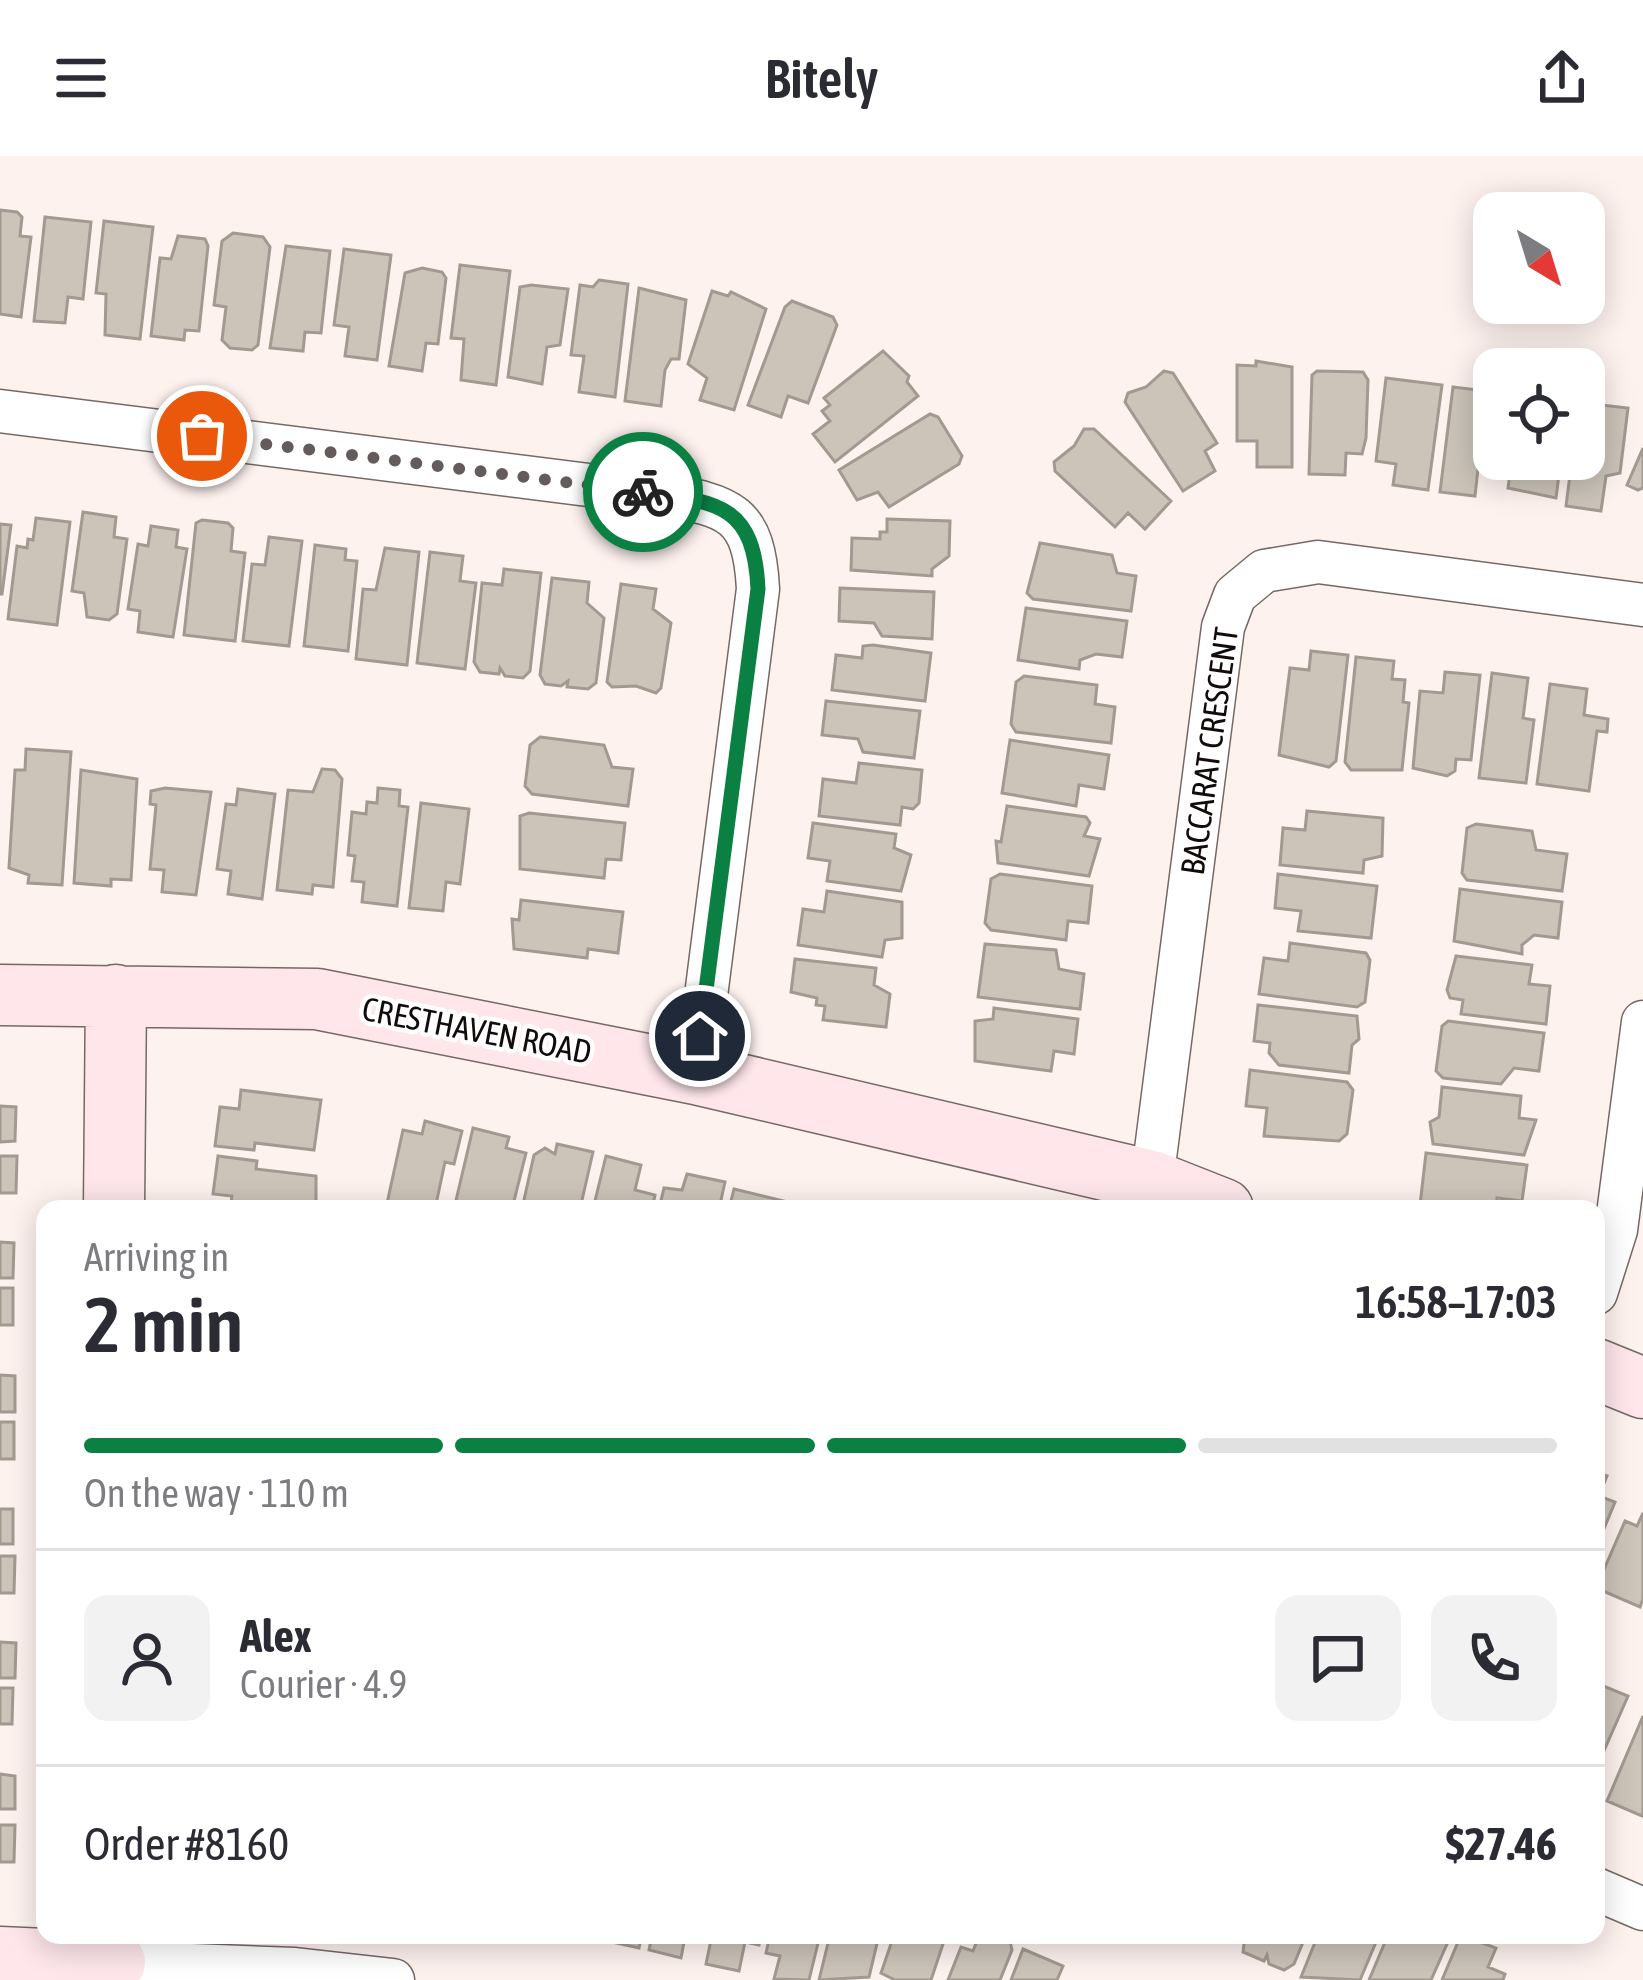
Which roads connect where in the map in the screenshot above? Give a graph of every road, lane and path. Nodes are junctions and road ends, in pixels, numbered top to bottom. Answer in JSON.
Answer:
{"nodes":[{"id":1,"x":0,"y":411,"type":"edge"},
{"id":2,"x":1643,"y":605,"type":"edge"},
{"id":3,"x":0,"y":995,"type":"edge"},
{"id":4,"x":116,"y":995,"type":"junction"},
{"id":5,"x":1643,"y":1022,"type":"edge"},
{"id":6,"x":696,"y":1074,"type":"junction"},
{"id":7,"x":1151,"y":1181,"type":"junction"},
{"id":8,"x":115,"y":1200,"type":"edge"},
{"id":9,"x":1200,"y":1200,"type":"edge"},
{"id":10,"x":1605,"y":1265,"type":"edge"},
{"id":11,"x":1605,"y":1373,"type":"edge"},
{"id":12,"x":1643,"y":1388,"type":"edge"},
{"id":13,"x":1605,"y":1893,"type":"edge"},
{"id":14,"x":1643,"y":1910,"type":"edge"},
{"id":15,"x":0,"y":1957,"type":"edge"},
{"id":16,"x":114,"y":1959,"type":"edge"},
{"id":17,"x":393,"y":1980,"type":"edge"}],
"edges":[{"from":1,"to":6,"type":"street"},
{"from":2,"to":7,"type":"street","name":"BACCARAT CRESCENT"},
{"from":3,"to":4,"type":"street","name":"CRESTHAVEN ROAD"},
{"from":4,"to":6,"type":"street","name":"CRESTHAVEN ROAD"},
{"from":4,"to":8,"type":"street"},
{"from":5,"to":10,"type":"street"},
{"from":6,"to":7,"type":"street","name":"CRESTHAVEN ROAD"},
{"from":7,"to":9,"type":"street","name":"CRESTHAVEN ROAD"},
{"from":11,"to":12,"type":"street"},
{"from":13,"to":14,"type":"street"},
{"from":15,"to":16,"type":"street"},
{"from":16,"to":17,"type":"street"}]}
